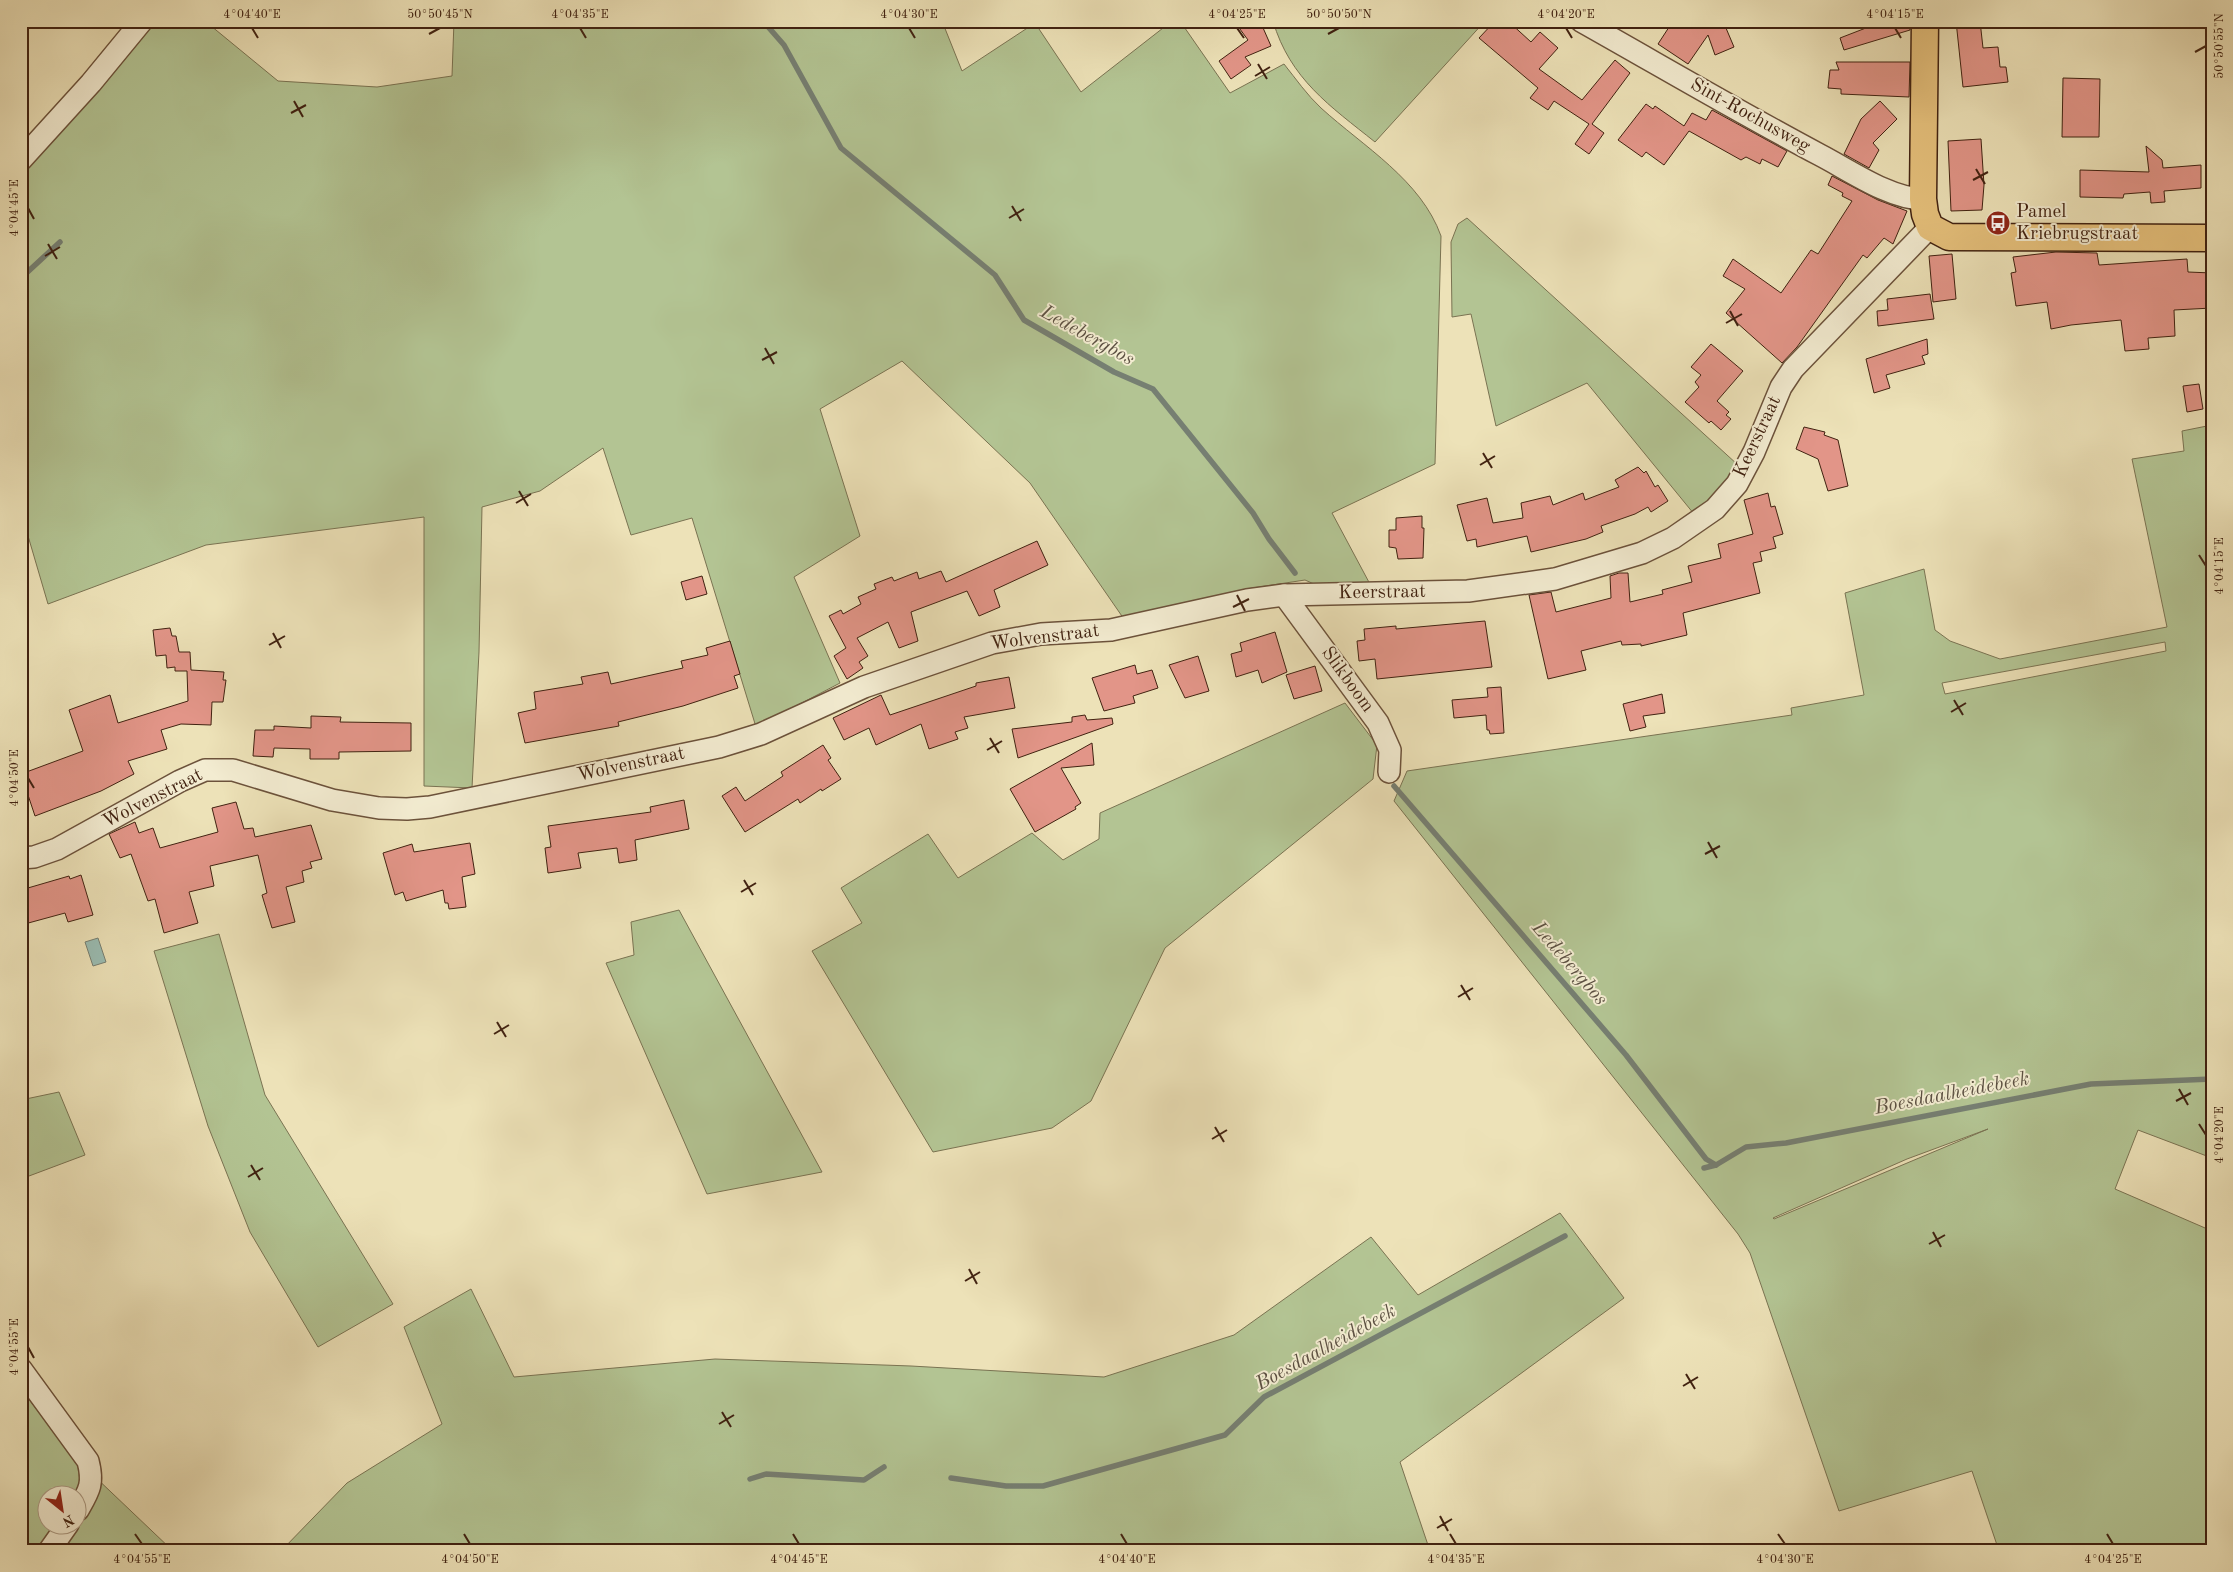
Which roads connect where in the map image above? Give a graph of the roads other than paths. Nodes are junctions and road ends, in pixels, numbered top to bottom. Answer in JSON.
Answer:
{"nodes":[{"id":1,"x":142,"y":21,"type":"edge"},
{"id":2,"x":1581,"y":21,"type":"edge"},
{"id":3,"x":1925,"y":21,"type":"edge"},
{"id":4,"x":21,"y":160,"type":"edge"},
{"id":5,"x":1923,"y":199,"type":"junction"},
{"id":6,"x":1930,"y":227,"type":"junction"},
{"id":7,"x":2212,"y":238,"type":"edge"},
{"id":8,"x":1284,"y":595,"type":"junction"},
{"id":9,"x":1247,"y":600,"type":"joint"},
{"id":10,"x":1388,"y":772,"type":"dead end"},
{"id":11,"x":21,"y":858,"type":"edge"},
{"id":12,"x":21,"y":1369,"type":"edge"},
{"id":13,"x":88,"y":1494,"type":"edge"},
{"id":14,"x":61,"y":1534,"type":"edge"},
{"id":15,"x":49,"y":1551,"type":"edge"}],
"edges":[{"from":1,"to":4,"type":"street"},
{"from":2,"to":5,"type":"street","name":"Sint-Rochusweg"},
{"from":3,"to":5,"type":"main road"},
{"from":5,"to":6,"type":"main road"},
{"from":6,"to":7,"type":"main road"},
{"from":6,"to":8,"type":"street","name":"Keerstraat"},
{"from":8,"to":9,"type":"street","name":"Keerstraat"},
{"from":8,"to":10,"type":"street","name":"Slikboom"},
{"from":9,"to":11,"type":"street","name":"Wolvenstraat"},
{"from":12,"to":13,"type":"street"},
{"from":14,"to":15,"type":"street"}]}
